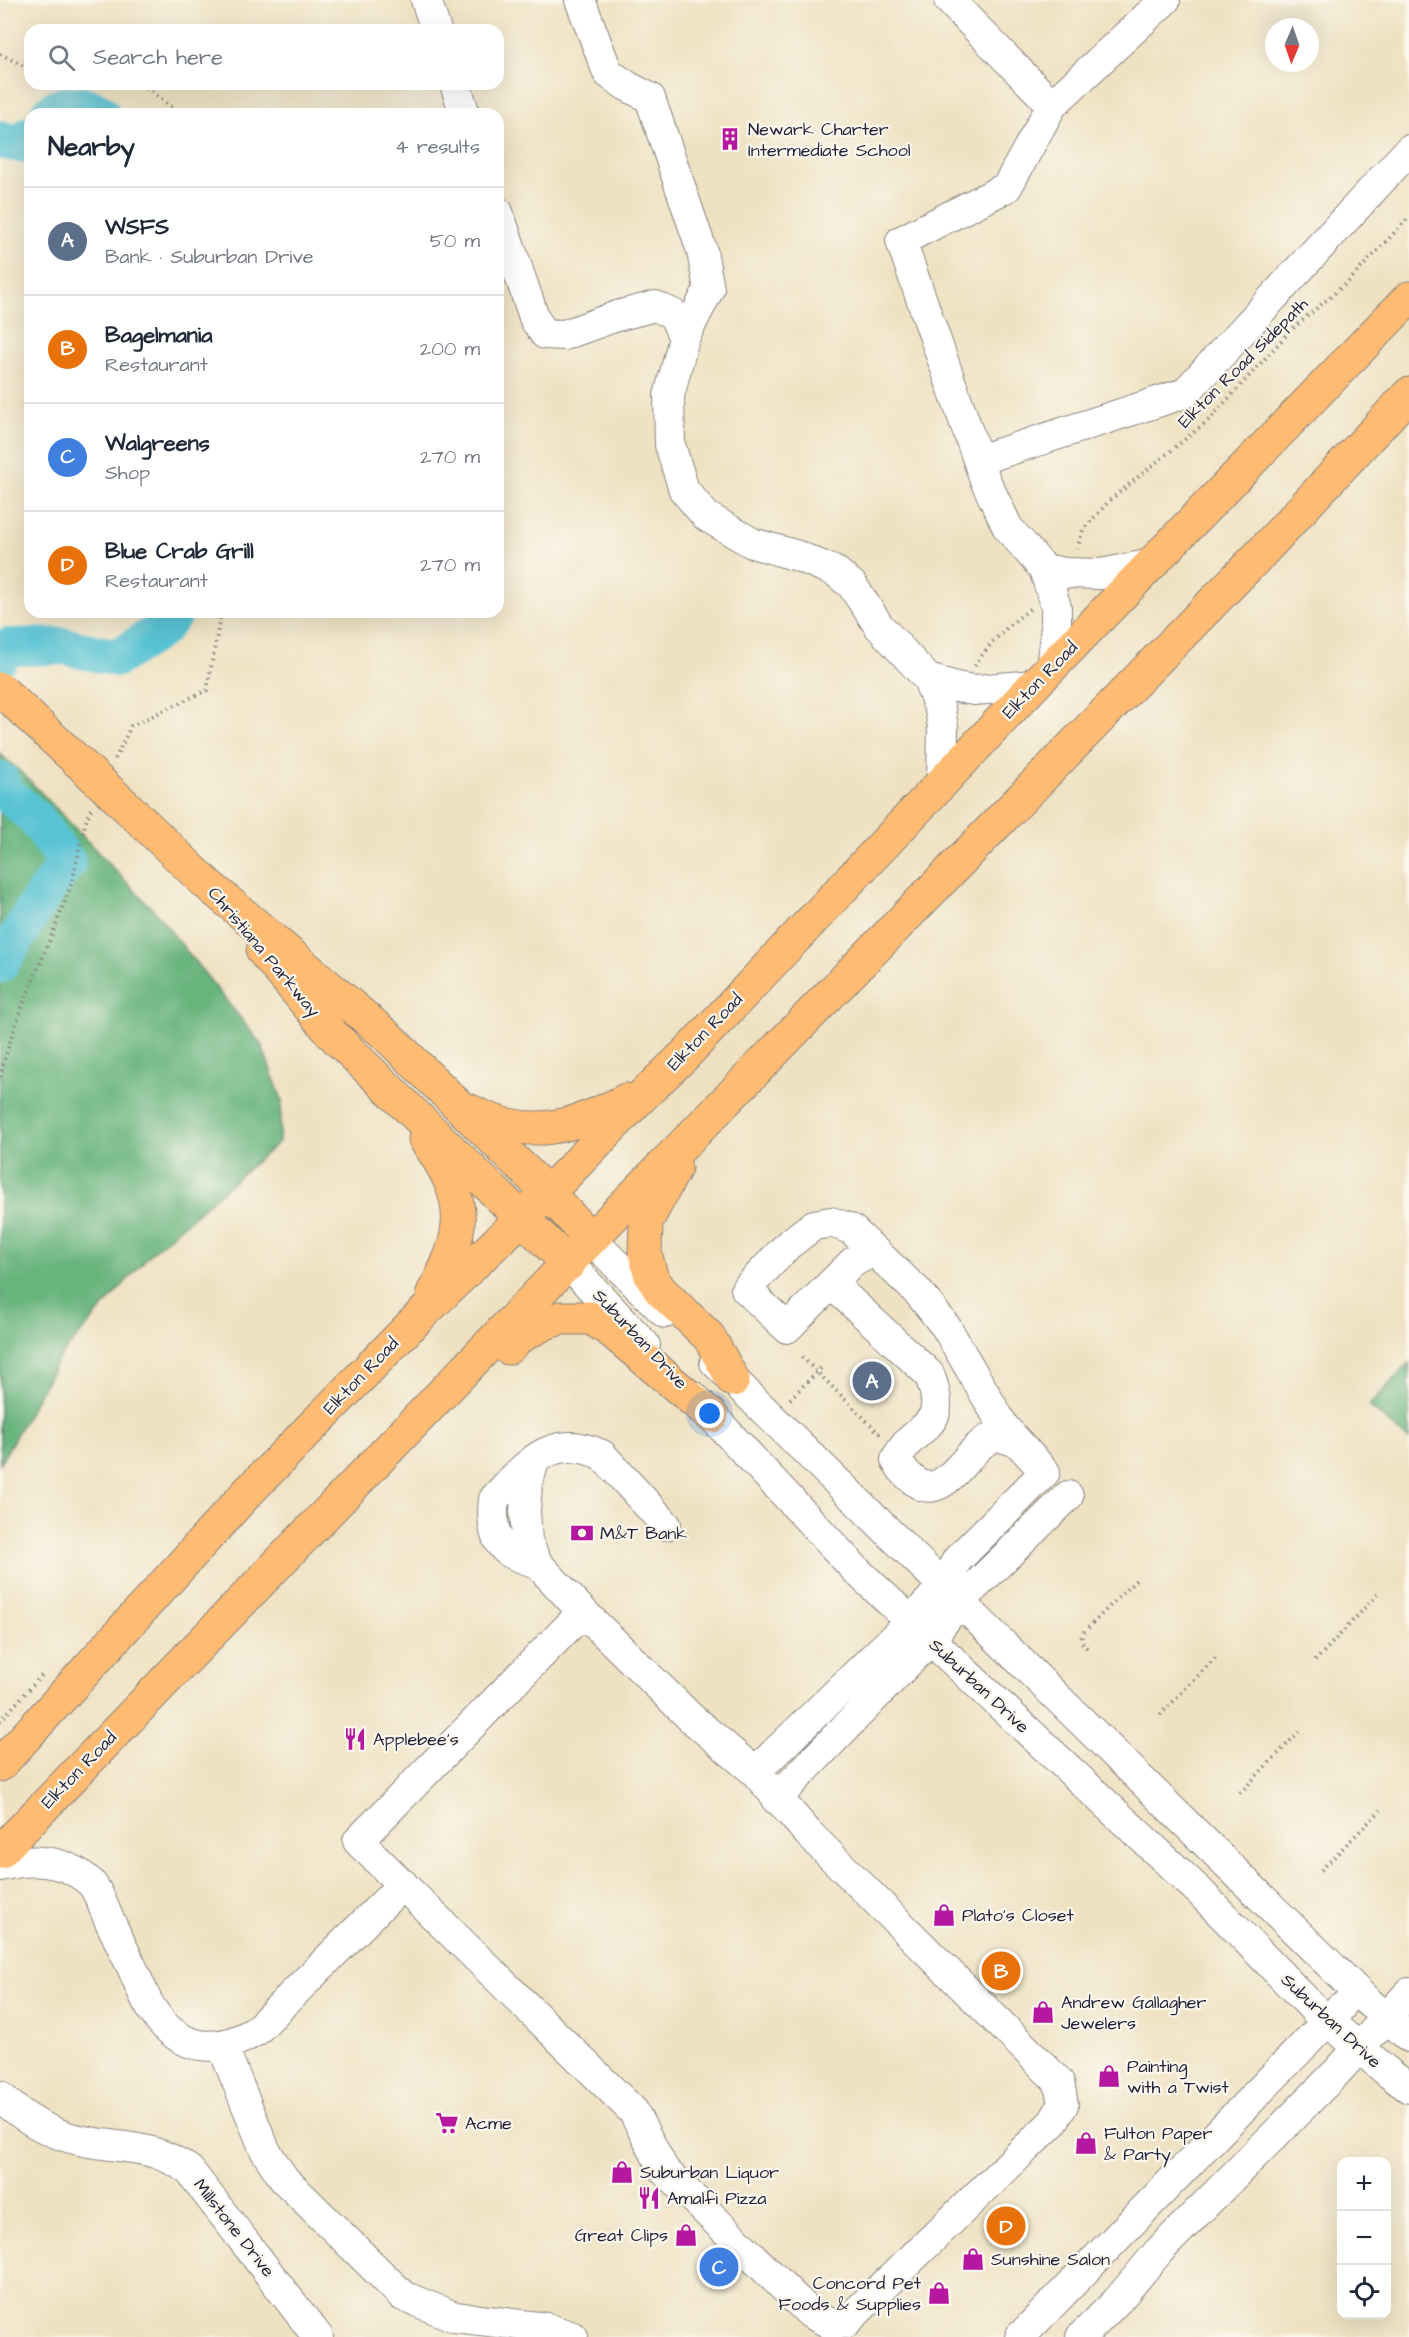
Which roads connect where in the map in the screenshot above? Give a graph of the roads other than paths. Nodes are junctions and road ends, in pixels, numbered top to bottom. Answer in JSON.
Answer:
{"nodes":[{"id":1,"x":426,"y":0,"type":"edge"},
{"id":2,"x":580,"y":0,"type":"edge"},
{"id":3,"x":949,"y":0,"type":"edge"},
{"id":4,"x":1165,"y":0,"type":"edge"},
{"id":5,"x":434,"y":24,"type":"edge"},
{"id":6,"x":457,"y":90,"type":"edge"},
{"id":7,"x":1052,"y":105,"type":"junction"},
{"id":8,"x":463,"y":108,"type":"edge"},
{"id":9,"x":1409,"y":150,"type":"edge"},
{"id":10,"x":504,"y":230,"type":"edge"},
{"id":11,"x":1409,"y":298,"type":"edge"},
{"id":12,"x":684,"y":338,"type":"junction"},
{"id":13,"x":1409,"y":394,"type":"edge"},
{"id":14,"x":979,"y":460,"type":"junction"},
{"id":15,"x":1153,"y":564,"type":"junction"},
{"id":16,"x":1044,"y":569,"type":"junction"},
{"id":17,"x":1043,"y":676,"type":"junction"},
{"id":18,"x":928,"y":679,"type":"junction"},
{"id":19,"x":0,"y":689,"type":"edge"},
{"id":20,"x":942,"y":783,"type":"junction"},
{"id":21,"x":206,"y":883,"type":"junction"},
{"id":22,"x":383,"y":1082,"type":"junction"},
{"id":23,"x":651,"y":1088,"type":"junction"},
{"id":24,"x":458,"y":1105,"type":"junction"},
{"id":25,"x":689,"y":1139,"type":"junction"},
{"id":26,"x":548,"y":1193,"type":"junction"},
{"id":27,"x":524,"y":1217,"type":"junction"},
{"id":28,"x":591,"y":1239,"type":"junction"},
{"id":29,"x":873,"y":1251,"type":"junction"},
{"id":30,"x":569,"y":1264,"type":"junction"},
{"id":31,"x":832,"y":1284,"type":"junction"},
{"id":32,"x":421,"y":1315,"type":"junction"},
{"id":33,"x":733,"y":1380,"type":"junction"},
{"id":34,"x":712,"y":1416,"type":"junction"},
{"id":35,"x":1016,"y":1442,"type":"junction"},
{"id":36,"x":367,"y":1473,"type":"junction"},
{"id":37,"x":1068,"y":1496,"type":"dead end"},
{"id":38,"x":666,"y":1525,"type":"dead end"},
{"id":39,"x":951,"y":1594,"type":"junction"},
{"id":40,"x":583,"y":1612,"type":"junction"},
{"id":41,"x":921,"y":1630,"type":"junction"},
{"id":42,"x":0,"y":1765,"type":"edge"},
{"id":43,"x":755,"y":1772,"type":"junction"},
{"id":44,"x":776,"y":1799,"type":"junction"},
{"id":45,"x":0,"y":1852,"type":"edge"},
{"id":46,"x":0,"y":1866,"type":"edge"},
{"id":47,"x":403,"y":1884,"type":"junction"},
{"id":48,"x":1356,"y":1991,"type":"junction"},
{"id":49,"x":1409,"y":1993,"type":"edge"},
{"id":50,"x":1386,"y":2018,"type":"junction"},
{"id":51,"x":1328,"y":2021,"type":"junction"},
{"id":52,"x":1409,"y":2037,"type":"edge"},
{"id":53,"x":222,"y":2045,"type":"junction"},
{"id":54,"x":1360,"y":2049,"type":"junction"},
{"id":55,"x":1409,"y":2088,"type":"edge"},
{"id":56,"x":0,"y":2096,"type":"edge"},
{"id":57,"x":318,"y":2337,"type":"edge"},
{"id":58,"x":573,"y":2337,"type":"edge"},
{"id":59,"x":1020,"y":2337,"type":"edge"},
{"id":60,"x":1081,"y":2337,"type":"edge"}],
"edges":[{"from":1,"to":5,"type":"street"},
{"from":2,"to":12,"type":"street"},
{"from":3,"to":7,"type":"street"},
{"from":4,"to":7,"type":"street"},
{"from":6,"to":8,"type":"street"},
{"from":7,"to":14,"type":"street"},
{"from":9,"to":14,"type":"street"},
{"from":10,"to":12,"type":"street"},
{"from":11,"to":15,"type":"main road","name":"Elkton Road"},
{"from":12,"to":18,"type":"street"},
{"from":13,"to":25,"type":"main road","name":"Elkton Road"},
{"from":14,"to":16,"type":"street"},
{"from":15,"to":16,"type":"street"},
{"from":15,"to":17,"type":"main road","name":"Elkton Road"},
{"from":16,"to":17,"type":"street"},
{"from":17,"to":18,"type":"street"},
{"from":17,"to":20,"type":"main road","name":"Elkton Road"},
{"from":18,"to":20,"type":"street"},
{"from":19,"to":21,"type":"main road","bridge":true},
{"from":20,"to":23,"type":"main road","name":"Elkton Road"},
{"from":21,"to":22,"type":"main road","name":"Christiana Parkway"},
{"from":21,"to":24,"type":"main road","name":"Christiana Parkway"},
{"from":22,"to":27,"type":"main road","name":"Christiana Parkway"},
{"from":22,"to":32,"type":"main road"},
{"from":23,"to":24,"type":"main road"},
{"from":23,"to":26,"type":"main road","name":"Elkton Road"},
{"from":24,"to":26,"type":"main road","name":"Christiana Parkway"},
{"from":25,"to":28,"type":"main road","name":"Elkton Road"},
{"from":25,"to":33,"type":"main road"},
{"from":26,"to":27,"type":"main road","name":"Elkton Road"},
{"from":26,"to":28,"type":"main road","name":"Christiana Parkway"},
{"from":27,"to":30,"type":"main road","name":"Christiana Parkway"},
{"from":27,"to":32,"type":"main road","name":"Elkton Road"},
{"from":28,"to":30,"type":"main road","name":"Elkton Road"},
{"from":28,"to":33,"type":"street","name":"Suburban Drive"},
{"from":29,"to":31,"type":"street"},
{"from":29,"to":31,"type":"street"},
{"from":29,"to":35,"type":"street"},
{"from":30,"to":34,"type":"street","name":"Suburban Drive"},
{"from":30,"to":36,"type":"main road","name":"Elkton Road"},
{"from":31,"to":35,"type":"street"},
{"from":32,"to":42,"type":"main road","name":"Elkton Road"},
{"from":33,"to":39,"type":"street","name":"Suburban Drive"},
{"from":34,"to":36,"type":"main road"},
{"from":34,"to":41,"type":"street","name":"Suburban Drive"},
{"from":35,"to":39,"type":"street"},
{"from":36,"to":45,"type":"main road","name":"Elkton Road"},
{"from":37,"to":39,"type":"street"},
{"from":38,"to":40,"type":"street"},
{"from":39,"to":41,"type":"street"},
{"from":39,"to":48,"type":"street","name":"Suburban Drive"},
{"from":40,"to":43,"type":"street"},
{"from":40,"to":47,"type":"street"},
{"from":41,"to":43,"type":"street"},
{"from":41,"to":44,"type":"street"},
{"from":41,"to":51,"type":"street","name":"Suburban Drive"},
{"from":43,"to":44,"type":"street"},
{"from":44,"to":47,"type":"street"},
{"from":46,"to":53,"type":"street"},
{"from":47,"to":53,"type":"street"},
{"from":48,"to":50,"type":"street","name":"Suburban Drive"},
{"from":48,"to":51,"type":"street"},
{"from":49,"to":50,"type":"street"},
{"from":50,"to":52,"type":"street","name":"Suburban Drive"},
{"from":50,"to":54,"type":"street"},
{"from":51,"to":54,"type":"street","name":"Suburban Drive"},
{"from":51,"to":59,"type":"street"},
{"from":53,"to":58,"type":"street"},
{"from":54,"to":55,"type":"street","name":"Suburban Drive"},
{"from":54,"to":60,"type":"street"},
{"from":56,"to":57,"type":"street","name":"Millstone Drive"}]}
